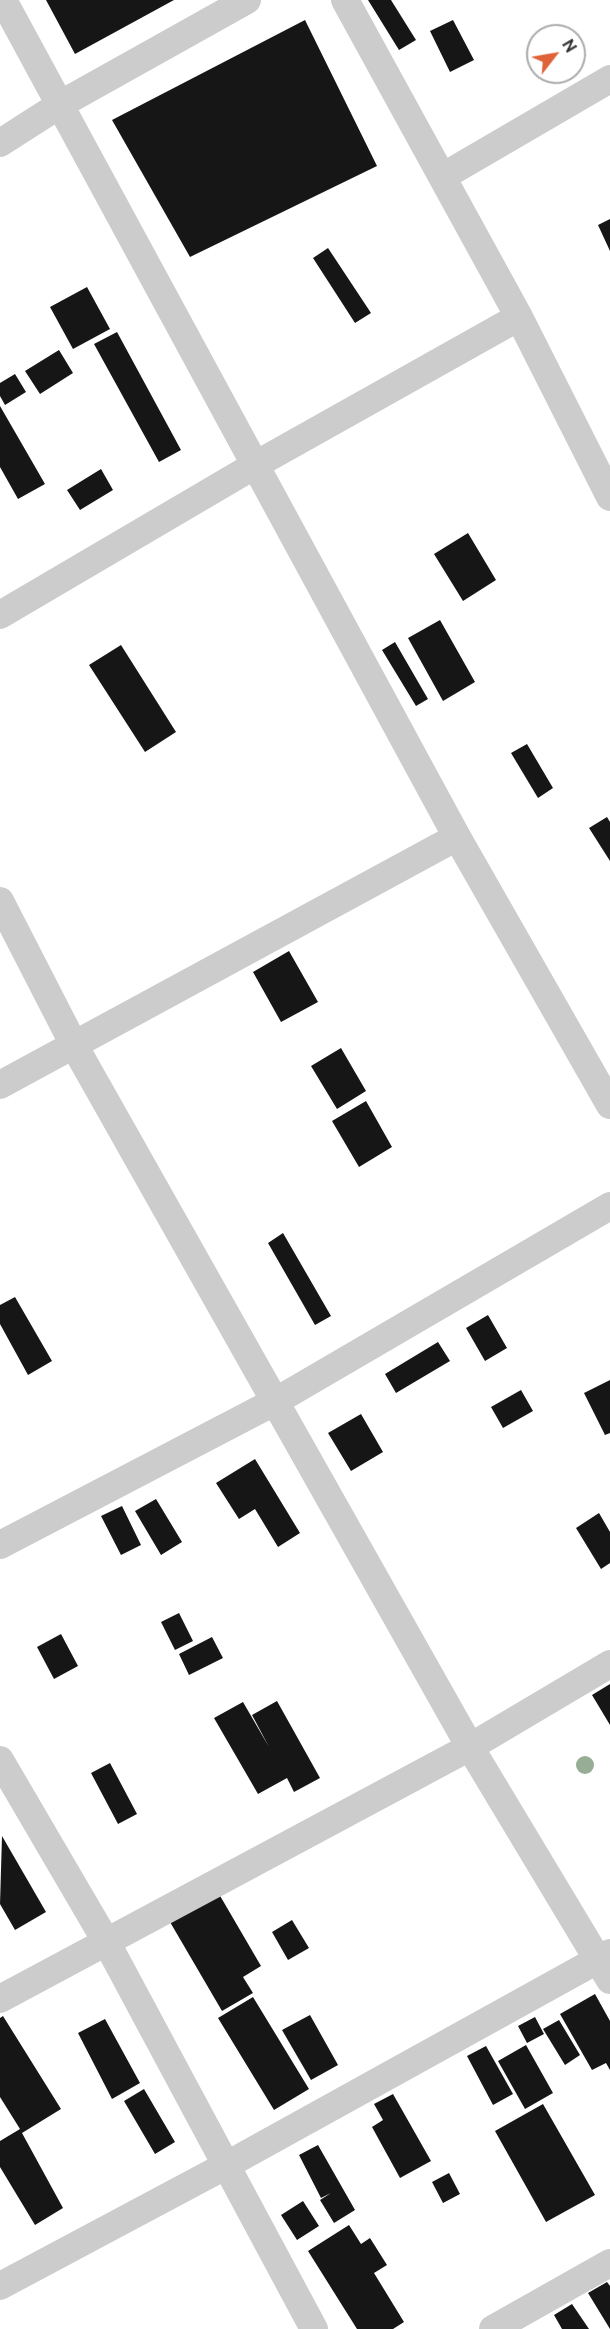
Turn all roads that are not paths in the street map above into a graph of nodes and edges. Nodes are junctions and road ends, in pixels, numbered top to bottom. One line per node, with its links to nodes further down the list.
1 (3, 0): 5 (street)
2 (247, 0): 5 (street)
3 (345, 0): 7 (street)
4 (610, 79): 7 (street)
5 (61, 104): 6 (street); 9 (street)
6 (0, 143)
7 (442, 177): 8 (street)
8 (519, 317): 9 (street); 10 (street)
9 (256, 464): 11 (street); 12 (street)
10 (610, 497)
11 (0, 615)
12 (457, 837): 14 (street); 16 (street)
13 (0, 901): 14 (street)
14 (75, 1047): 15 (street); 18 (street)
15 (0, 1085)
16 (610, 1105)
17 (610, 1206): 18 (street)
18 (276, 1401): 19 (street); 21 (street)
19 (0, 1545)
20 (610, 1664): 21 (street)
21 (470, 1747): 23 (street); 24 (street)
22 (0, 1760): 23 (street)
23 (107, 1943): 25 (street); 26 (street)
24 (606, 1964): 26 (street)
25 (0, 2000)
26 (225, 2166): 28 (street); 29 (street)
27 (610, 2263): 30 (street)
28 (0, 2286)
29 (314, 2329)
30 (492, 2329)

